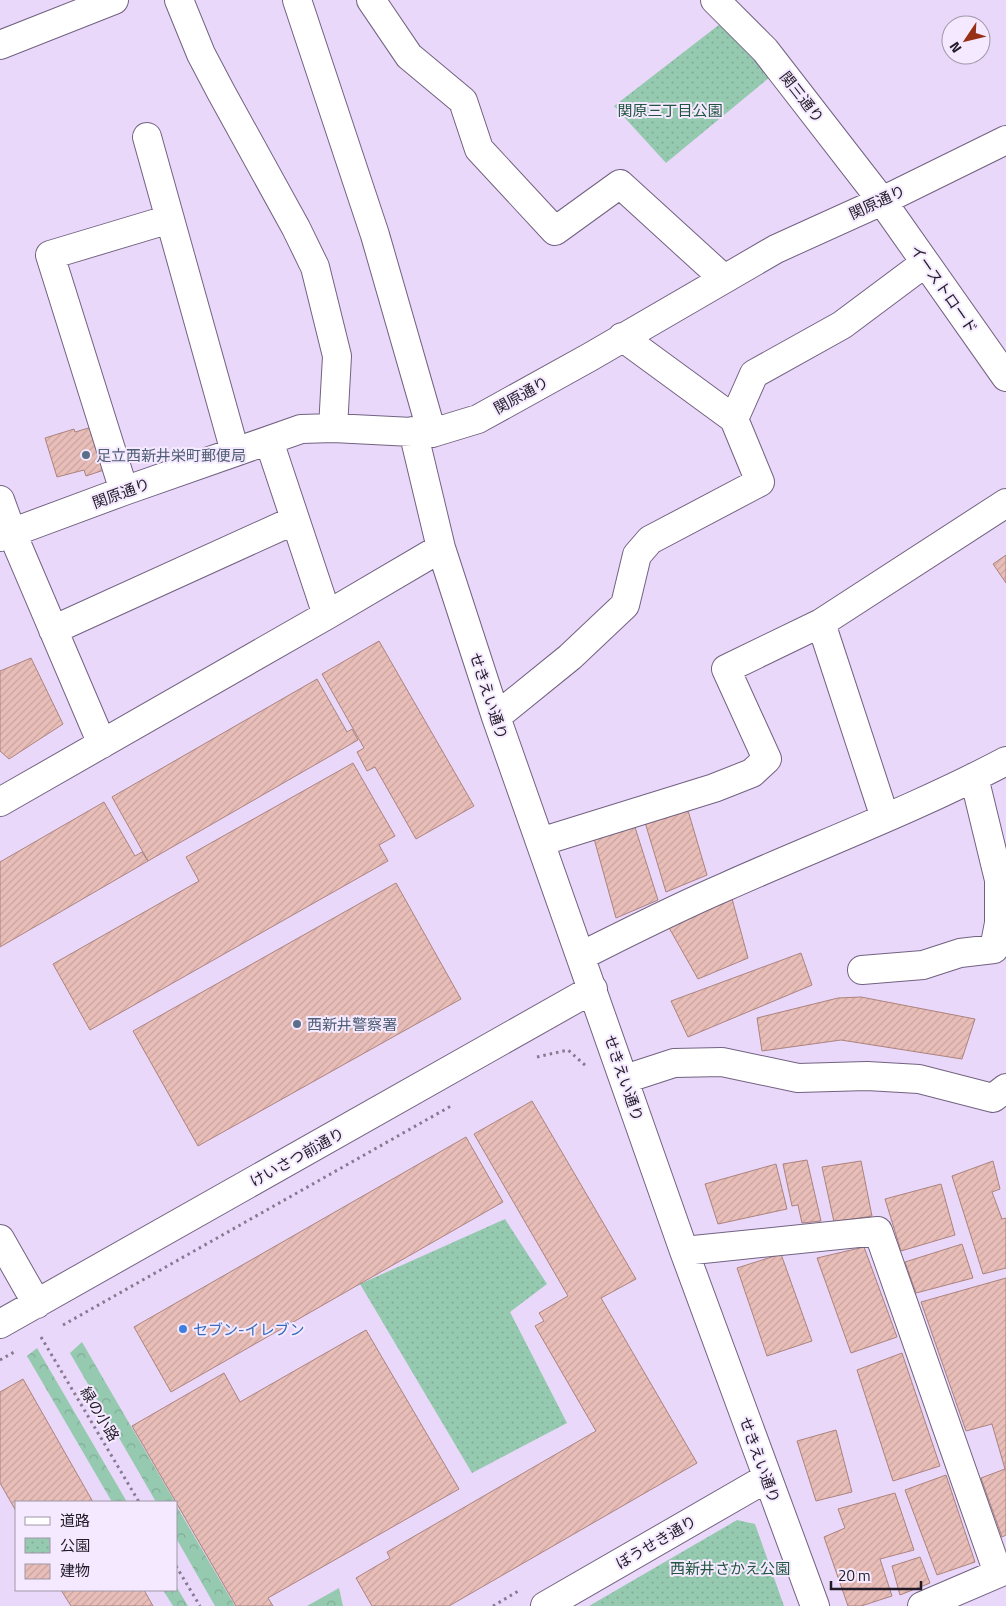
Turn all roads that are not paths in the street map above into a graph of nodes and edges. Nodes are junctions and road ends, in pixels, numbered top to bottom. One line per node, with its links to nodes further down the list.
1 (114, 0): 6 (street)
2 (179, 0): 16 (street)
3 (297, 0): 17 (street, せきえい通り)
4 (371, 0): 12 (street)
5 (715, 0): 9 (street, 関三通り)
6 (0, 44)
7 (147, 137): 10 (street)
8 (1005, 144): 9 (street, 関原通り)
9 (882, 201): 11 (street, イーストロード); 12 (street, 関原通り)
10 (170, 218): 19 (street); 20 (street)
11 (925, 263): 14 (street, イーストロード); 15 (street)
12 (723, 278): 13 (street, 関原通り)
13 (622, 337): 15 (street); 17 (street, 関原通り)
14 (1006, 378)
15 (734, 420): 29 (street)
16 (333, 428): 17 (street, 関原通り); 18 (street, 関原通り)
17 (422, 432): 25 (street, せきえい通り)
18 (269, 441): 19 (street, 関原通り); 23 (street)
19 (234, 452): 20 (street, 関原通り)
20 (124, 491): 24 (street, 関原通り)
21 (0, 500): 24 (street)
22 (1006, 503): 27 (street)
23 (296, 520): 26 (street); 28 (street)
24 (6, 535): 28 (street)
25 (441, 548): 26 (street); 29 (street, せきえい通り)
26 (327, 616): 30 (street)
27 (821, 623): 34 (street); 35 (street)
28 (53, 630): 30 (street)
29 (496, 717): 35 (street, せきえい通り)
30 (102, 744): 33 (street)
31 (1006, 761): 32 (street)
32 (974, 777): 34 (street); 37 (street)
33 (0, 802)
34 (885, 818): 36 (street)
35 (540, 842): 36 (street, せきえい通り)
36 (581, 956): 38 (street, せきえい通り)
37 (862, 970)
38 (593, 989): 39 (street, せきえい通り); 43 (street, けいさつ前通り)
39 (624, 1079): 40 (street); 42 (street, せきえい通り)
40 (1006, 1088)
41 (0, 1239): 43 (street)
42 (684, 1251): 45 (street, せきえい通り); 46 (street)
43 (36, 1304): 44 (street, けいさつ前通り)
44 (0, 1324)
45 (767, 1478): 47 (street, ぼうせき通り); 48 (street, せきえい通り)
46 (1002, 1572): 49 (street)
47 (545, 1606)
48 (815, 1606)
49 (922, 1606)

